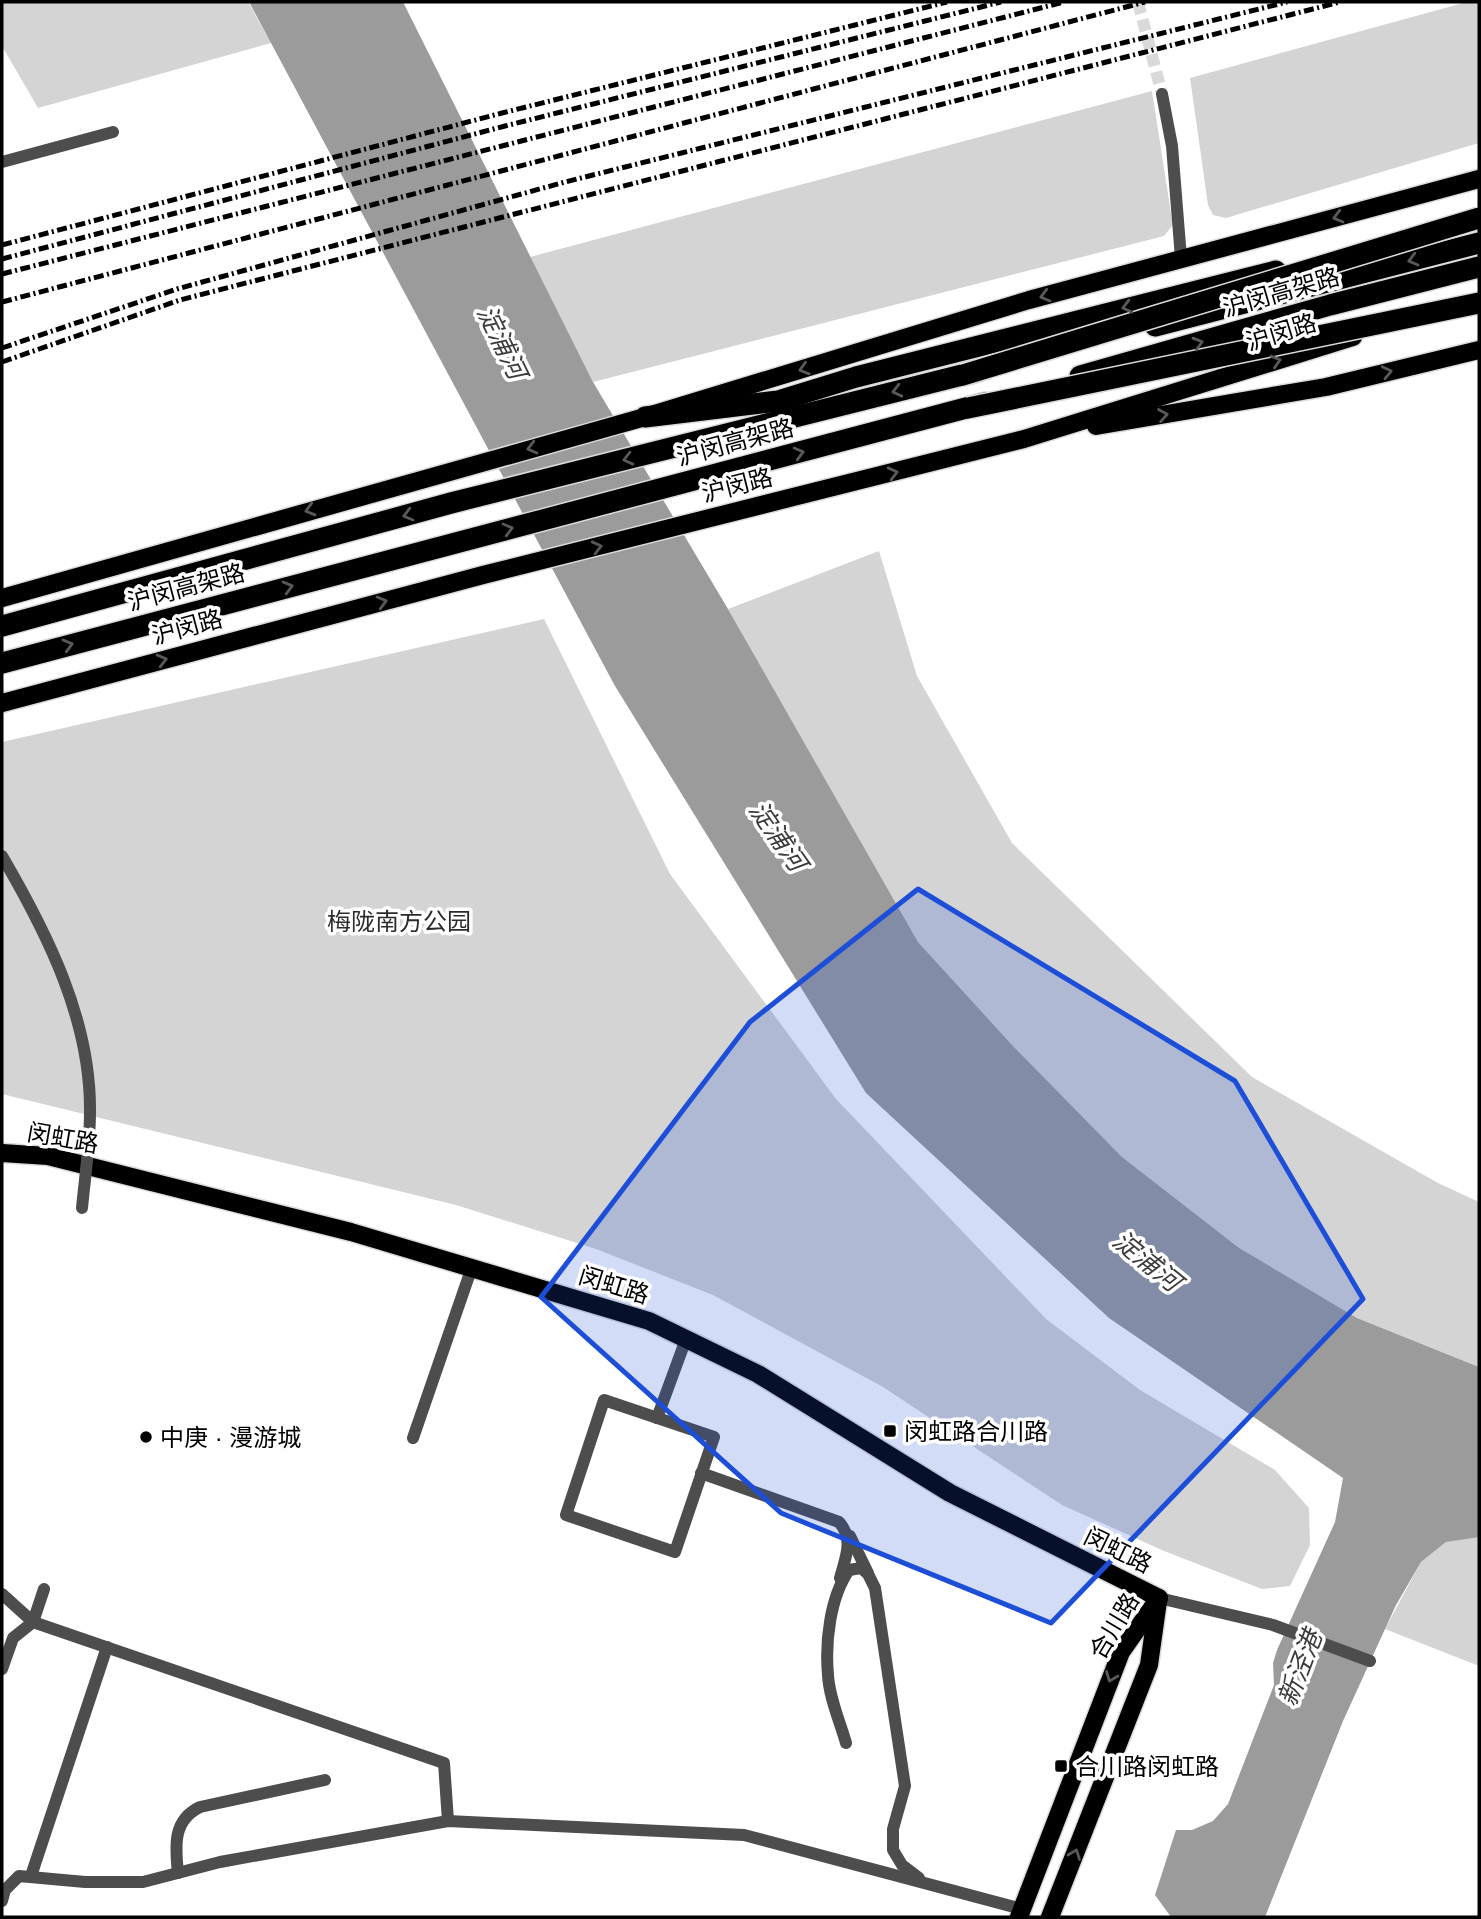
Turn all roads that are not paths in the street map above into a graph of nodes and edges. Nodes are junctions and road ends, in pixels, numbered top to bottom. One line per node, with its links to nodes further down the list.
1 (1162, 94): 7 (street)
2 (113, 132): 3 (street)
3 (2, 162)
4 (1478, 185): 7 (main road, one-way to 7)
5 (1479, 221): 11 (highway, bridge); 13 (highway, one-way to 13)
6 (1479, 243): 11 (highway, 沪闵高架路, one-way to 11, bridge)
7 (1181, 258): 13 (main road, one-way to 13)
8 (1479, 267): 12 (highway, 沪闵高架路, one-way to 8, bridge)
9 (1479, 300): 12 (highway, bridge); 14 (main road, 沪闵路, one-way to 9)
10 (1479, 350): 14 (main road, one-way to 10)
11 (963, 375): 16 (highway, 沪闵高架路, one-way to 16)
12 (968, 408): 17 (highway, 沪闵高架路, one-way to 12)
13 (645, 417): 15 (main road, one-way to 15)
14 (1024, 439): 18 (main road, 沪闵路, one-way to 14)
15 (2, 598)
16 (2, 626)
17 (2, 663)
18 (2, 703)
19 (2, 856): 21 (street, bridge)
20 (2, 1153): 22 (main road, 闵虹路)
21 (82, 1208)
22 (472, 1267): 23 (main road, 闵虹路); 25 (street)
23 (686, 1339): 24 (street); 32 (main road, 闵虹路)
24 (657, 1418): 26 (street); 26 (street)
25 (413, 1438)
26 (701, 1473): 27 (street)
27 (848, 1532): 28 (street); 29 (street)
28 (871, 1579): 29 (street); 45 (street)
29 (838, 1585): 38 (street)
30 (44, 1589): 33 (street)
31 (2, 1594): 33 (street)
32 (1159, 1598): 36 (street); 47 (main road, 合川路, one-way to 47); 48 (main road, 合川路, one-way to 32)
33 (33, 1622): 34 (street); 35 (street)
34 (7, 1636): 37 (street)
35 (107, 1647): 40 (street); 43 (street)
36 (1370, 1661)
37 (2, 1669)
38 (846, 1743)
39 (325, 1780): 42 (street)
40 (448, 1821): 42 (street); 45 (street)
41 (2, 1873): 44 (street)
42 (178, 1873): 43 (street)
43 (31, 1876): 44 (street)
44 (13, 1882): 46 (street)
45 (928, 1884): 47 (street)
46 (2, 1901)
47 (1020, 1913)
48 (1050, 1917)

